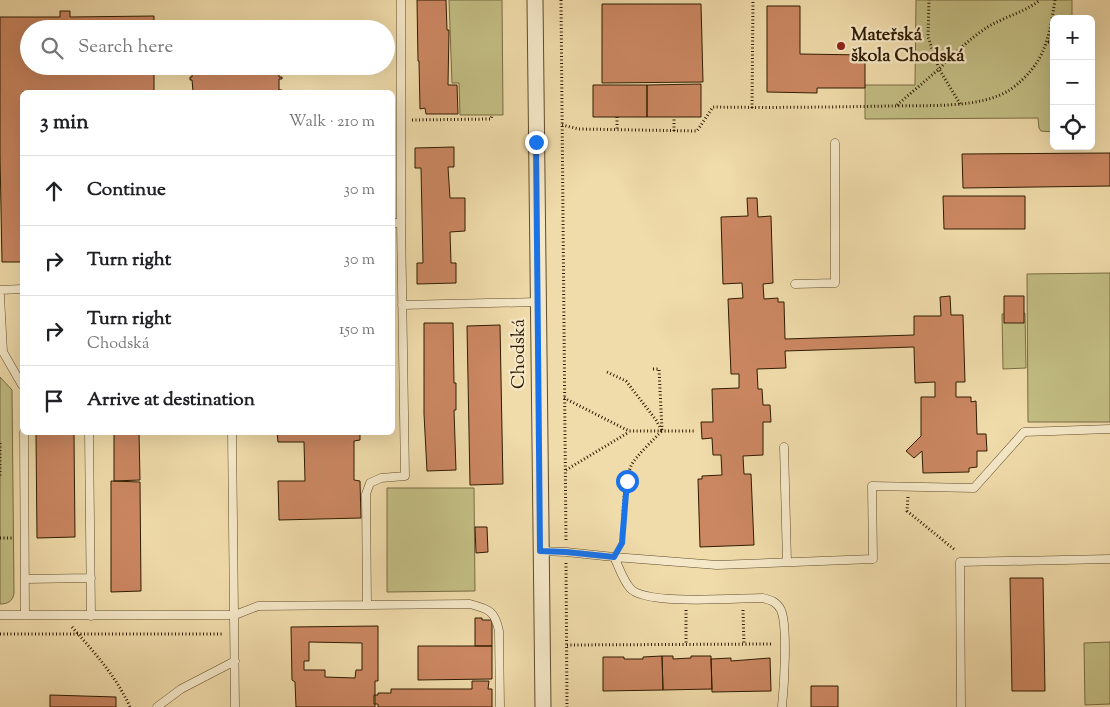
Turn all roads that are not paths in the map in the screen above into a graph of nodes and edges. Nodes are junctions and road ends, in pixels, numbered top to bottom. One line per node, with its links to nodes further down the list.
1 (401, 0): 5 (lane)
2 (535, 0): 10 (street, Chodská)
3 (835, 143): 6 (lane)
4 (395, 223): 5 (lane)
5 (402, 223): 11 (lane)
6 (795, 284)
7 (20, 289): 8 (lane)
8 (0, 290)
9 (0, 296): 12 (lane)
10 (538, 302): 11 (lane); 18 (street, Chodská)
11 (402, 305): 24 (lane)
12 (20, 382)
13 (1110, 429): 21 (lane)
14 (24, 435): 22 (lane)
15 (89, 435): 23 (lane)
16 (232, 435): 27 (lane)
17 (784, 447): 21 (lane)
18 (540, 551): 19 (lane); 33 (street, Chodská)
19 (614, 557): 21 (lane); 34 (lane)
20 (1110, 559): 35 (lane)
21 (787, 562)
22 (25, 578): 23 (lane); 25 (lane)
23 (90, 578): 28 (lane)
24 (367, 604): 27 (lane); 32 (lane)
25 (25, 614): 26 (lane); 28 (lane)
26 (0, 615)
27 (235, 615): 28 (lane); 29 (lane)
28 (91, 616)
29 (235, 661): 30 (lane); 31 (lane)
30 (157, 707)
31 (236, 707)
32 (500, 707)
33 (543, 707)
34 (782, 707)
35 (961, 707)

